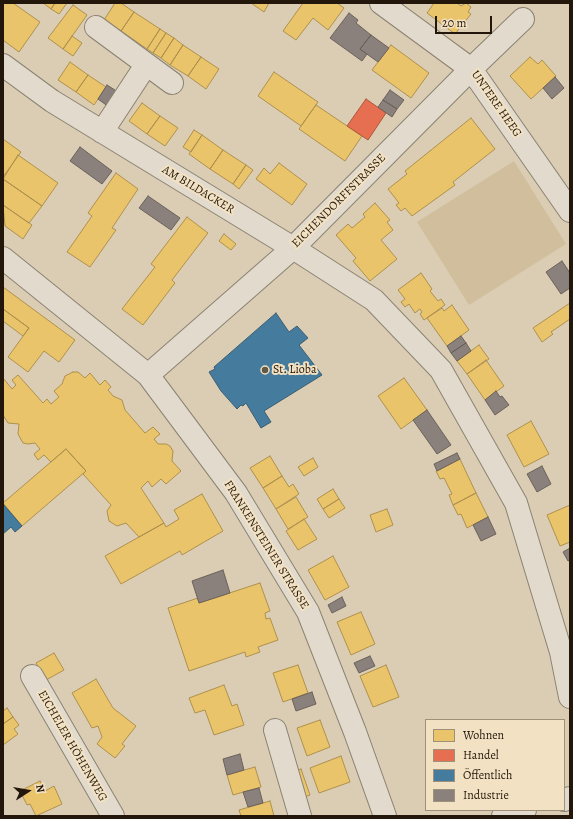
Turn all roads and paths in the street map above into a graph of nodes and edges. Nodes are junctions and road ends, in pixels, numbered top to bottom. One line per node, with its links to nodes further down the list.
1 (381, 3): 6 (street, UNTERE HEEG)
2 (523, 19): 6 (street, EICHENDORFFSTRASSE)
3 (96, 27): 5 (street)
4 (3, 65): 8 (street, AM BILDACKER)
5 (146, 65): 7 (street); 8 (street)
6 (472, 68): 9 (street, UNTERE HEEG); 10 (street, EICHENDORFFSTRASSE)
7 (172, 83)
8 (102, 132): 10 (street, AM BILDACKER)
9 (570, 211)
10 (293, 248): 12 (street, EICHENDORFFSTRASSE); 14 (street, AM BILDACKER)
11 (3, 258): 12 (street, FRANKENSTEINER STRASSE)
12 (148, 375): 19 (street, FRANKENSTEINER STRASSE)
13 (32, 676): 17 (street, EICHELER HÖHENWEG)
14 (570, 697)
15 (275, 730): 18 (street)
16 (521, 811): 20 (street)
17 (113, 816)
18 (300, 816)
19 (385, 816)
20 (503, 816)

